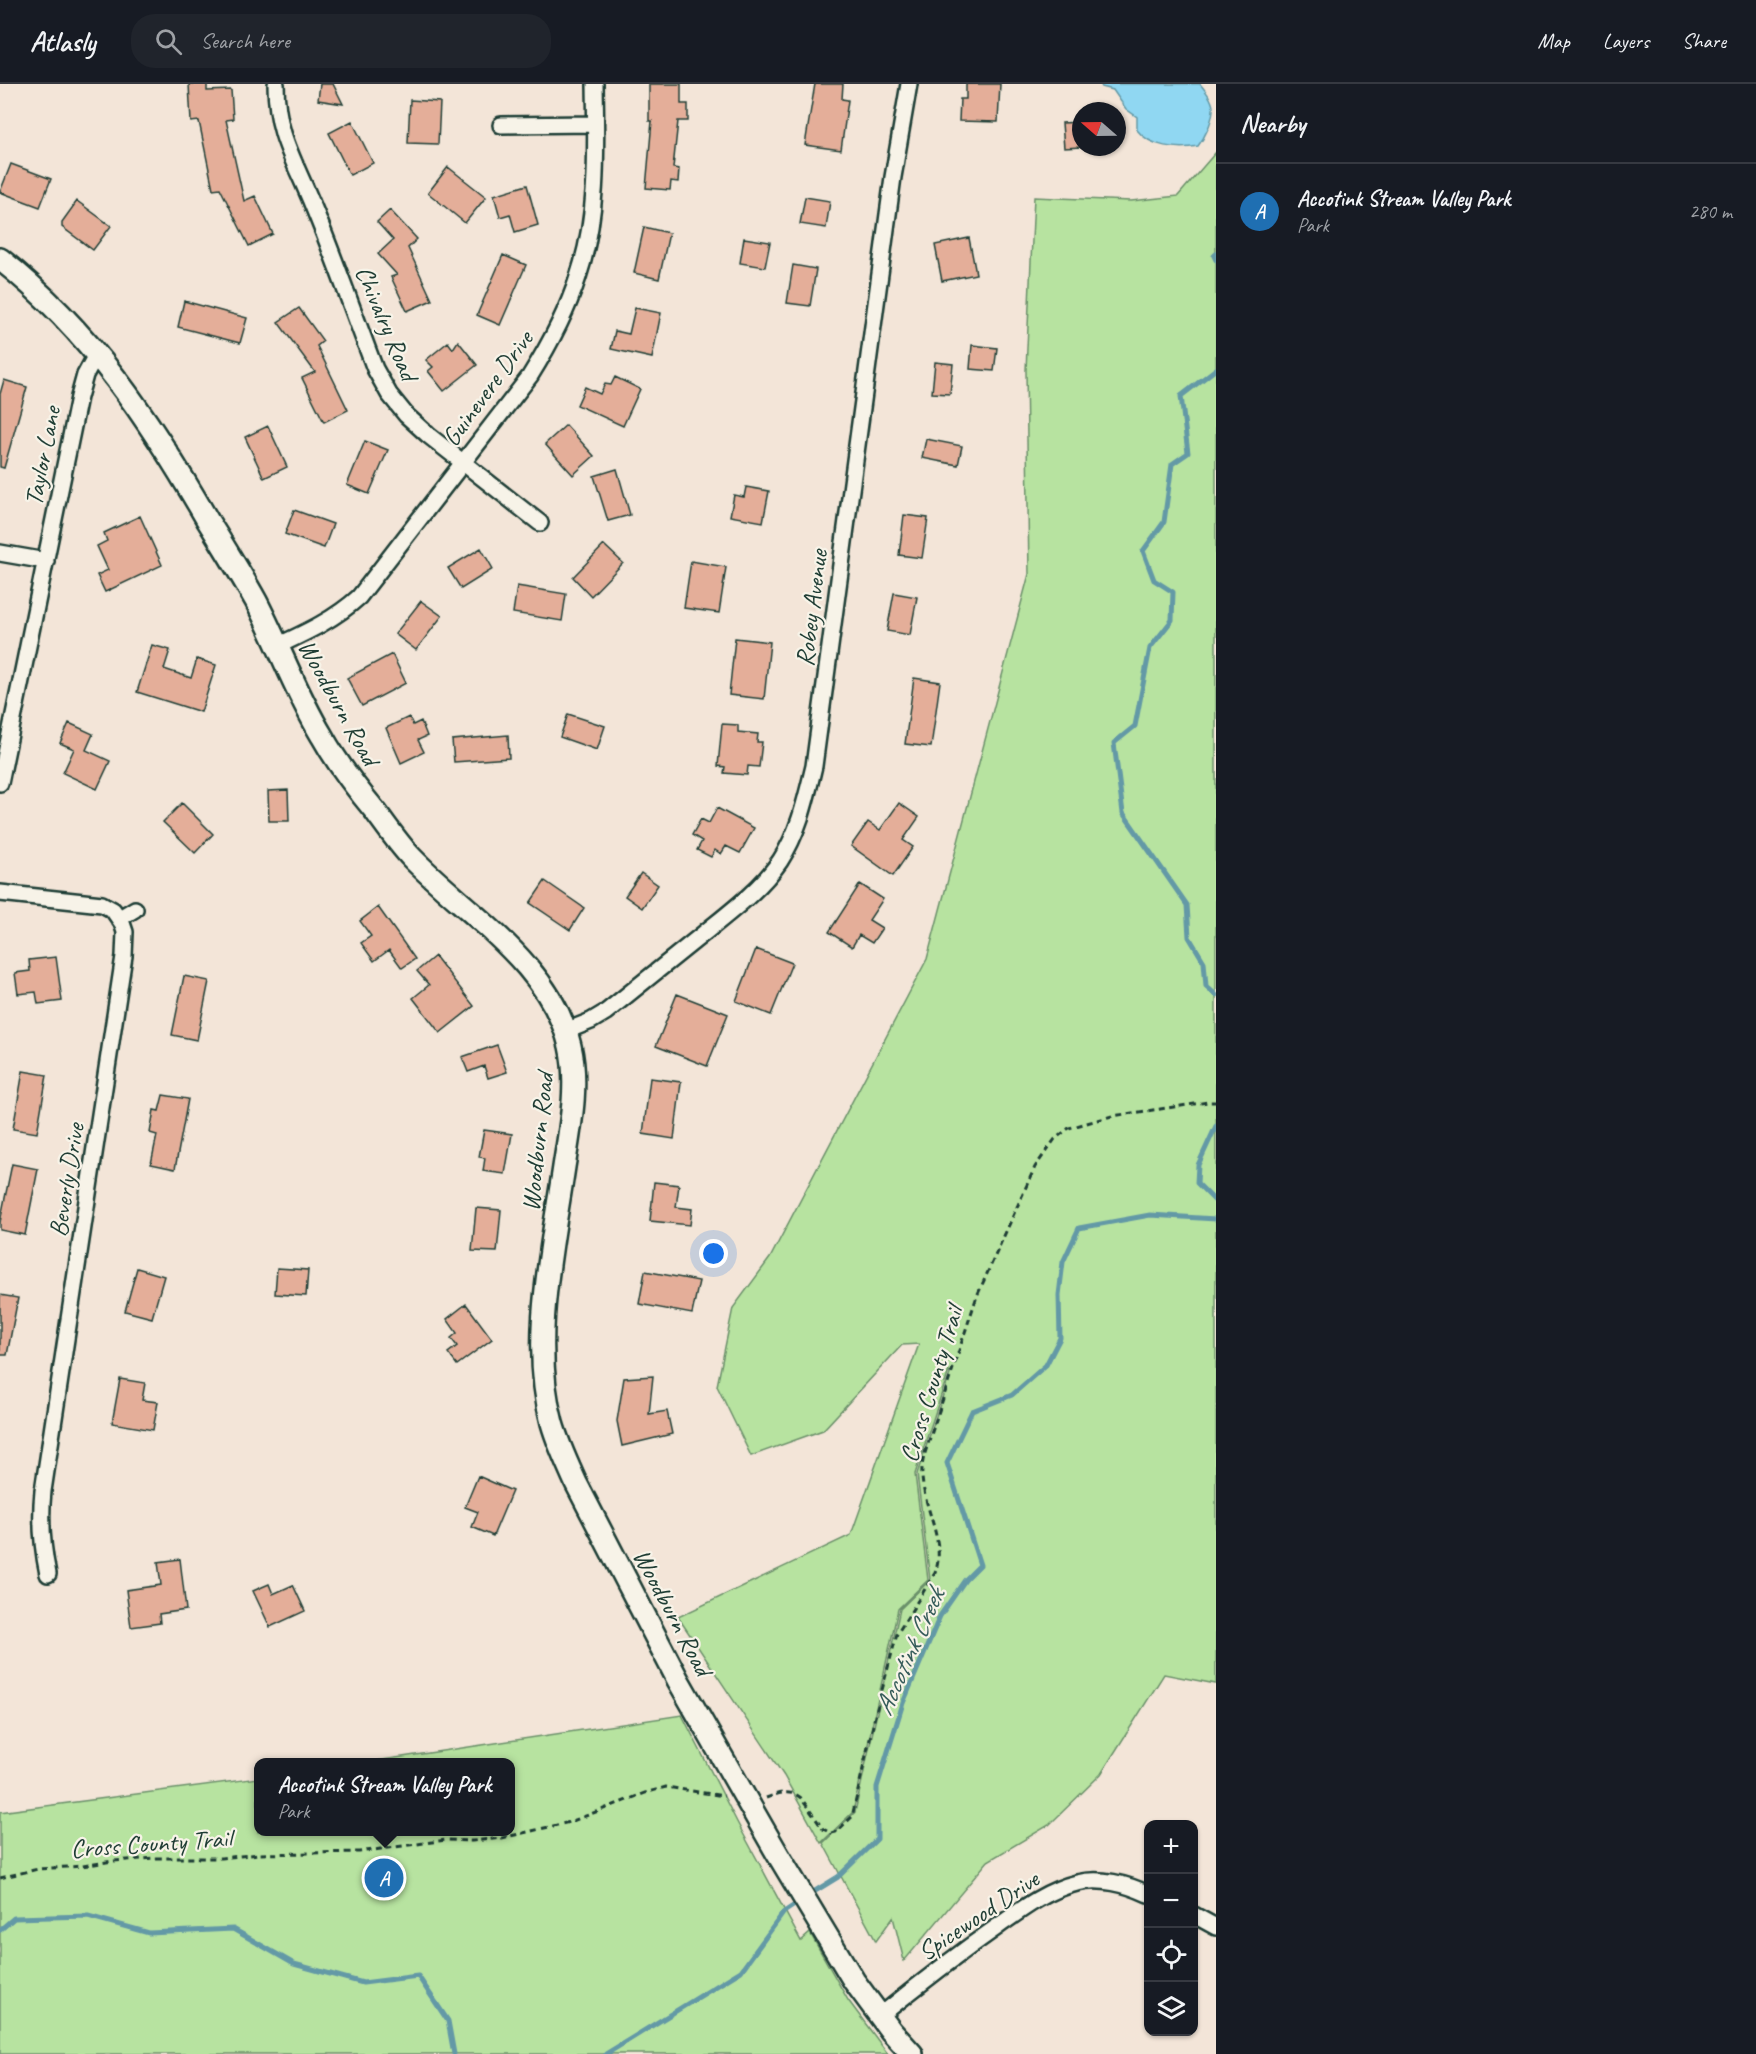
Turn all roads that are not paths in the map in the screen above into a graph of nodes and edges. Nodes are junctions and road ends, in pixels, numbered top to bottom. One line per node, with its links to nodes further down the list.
1 (276, 84): 8 (street, Chivalry Road)
2 (595, 84): 4 (street, Guinevere Drive)
3 (909, 84): 17 (street, Robey Avenue)
4 (596, 124): 5 (street); 8 (street, Guinevere Drive)
5 (501, 125)
6 (0, 259): 7 (street, Woodburn Road)
7 (97, 353): 11 (street, Taylor Lane); 12 (street, Woodburn Road)
8 (463, 463): 9 (street, Chivalry Road); 12 (street, Guinevere Drive)
9 (540, 523)
10 (0, 553): 11 (street)
11 (46, 561): 13 (street, Taylor Lane)
12 (277, 646): 17 (street, Woodburn Road)
13 (0, 783)
14 (0, 893): 16 (street)
15 (135, 909): 16 (street)
16 (120, 918): 18 (street, Beverly Drive)
17 (566, 1031): 22 (street, Woodburn Road)
18 (48, 1574)
19 (1144, 1892): 22 (street, Spicewood Drive)
20 (1198, 1918): 21 (street)
21 (1216, 1927)
22 (880, 2016): 23 (street, Woodburn Road)
23 (912, 2054)

